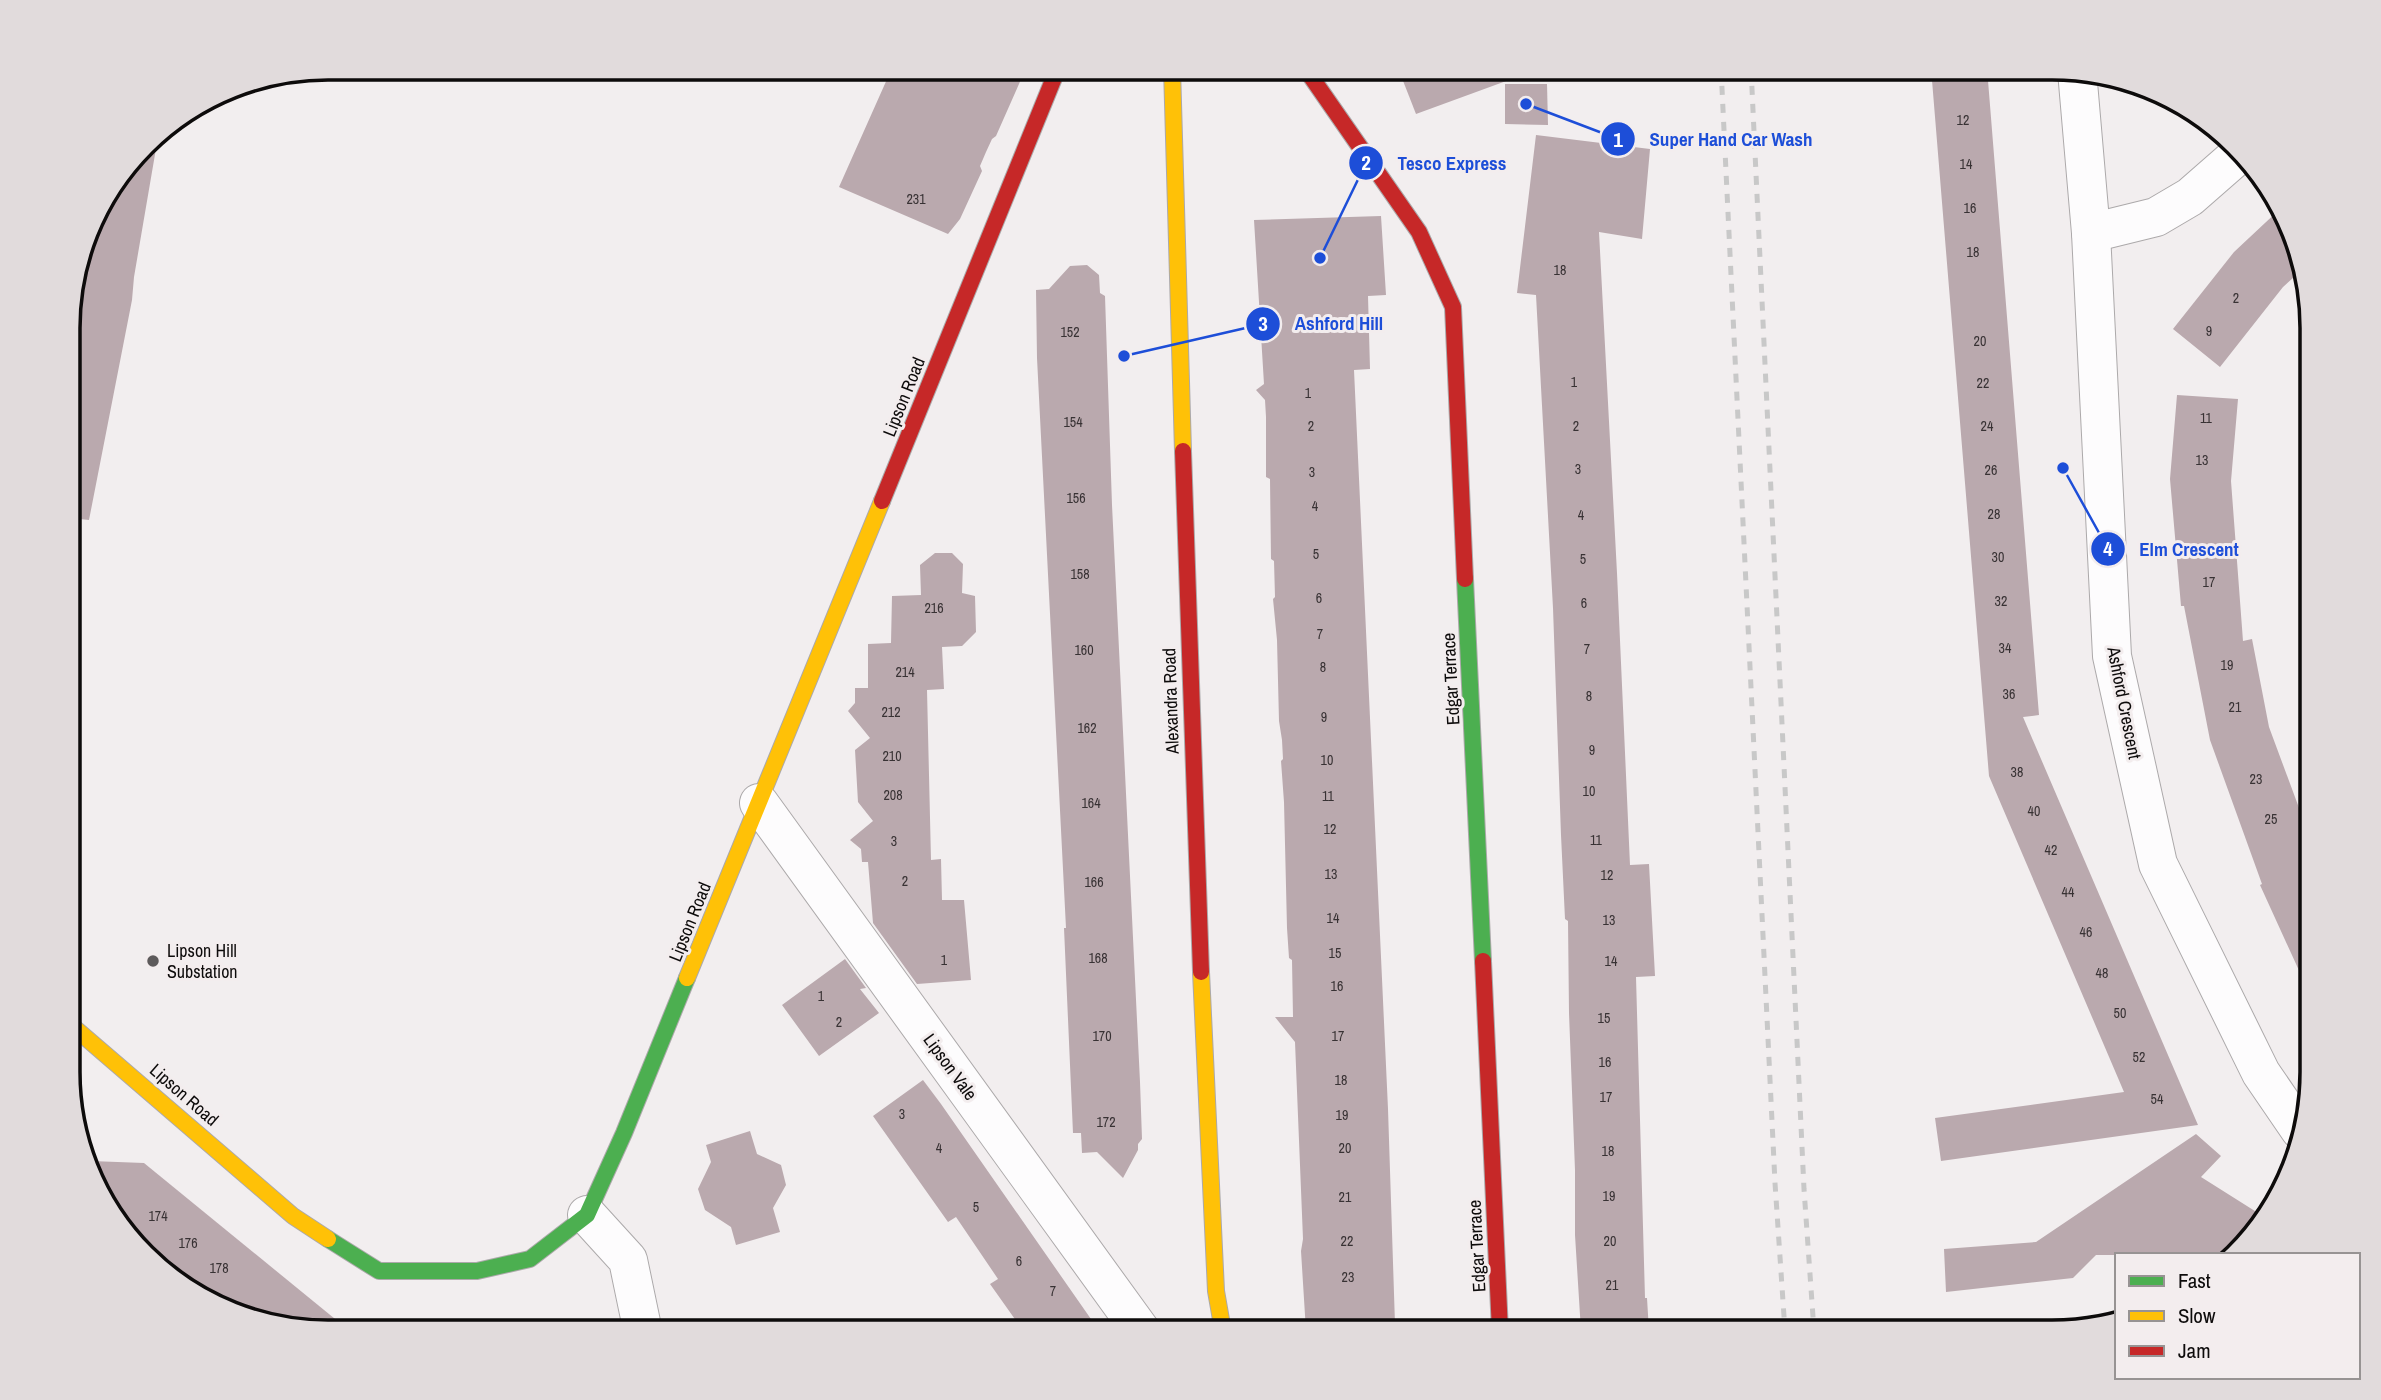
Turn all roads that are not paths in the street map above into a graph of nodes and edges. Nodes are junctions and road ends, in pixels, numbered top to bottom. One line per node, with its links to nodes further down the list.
1 (1053, 80): 7 (street, Lipson Road)
2 (1172, 80): 13 (street, Alexandra Road)
3 (1312, 80): 14 (street, Edgar Terrace)
4 (2078, 82): 6 (street, Ashford Crescent)
5 (2233, 159): 6 (street)
6 (2091, 233): 9 (street, Ashford Crescent)
7 (759, 803): 10 (street, Lipson Road); 12 (street, Lipson Vale)
8 (80, 1033): 10 (street, Lipson Road)
9 (2295, 1123)
10 (587, 1215): 11 (street)
11 (640, 1320)
12 (1132, 1320)
13 (1221, 1320)
14 (1499, 1320)

